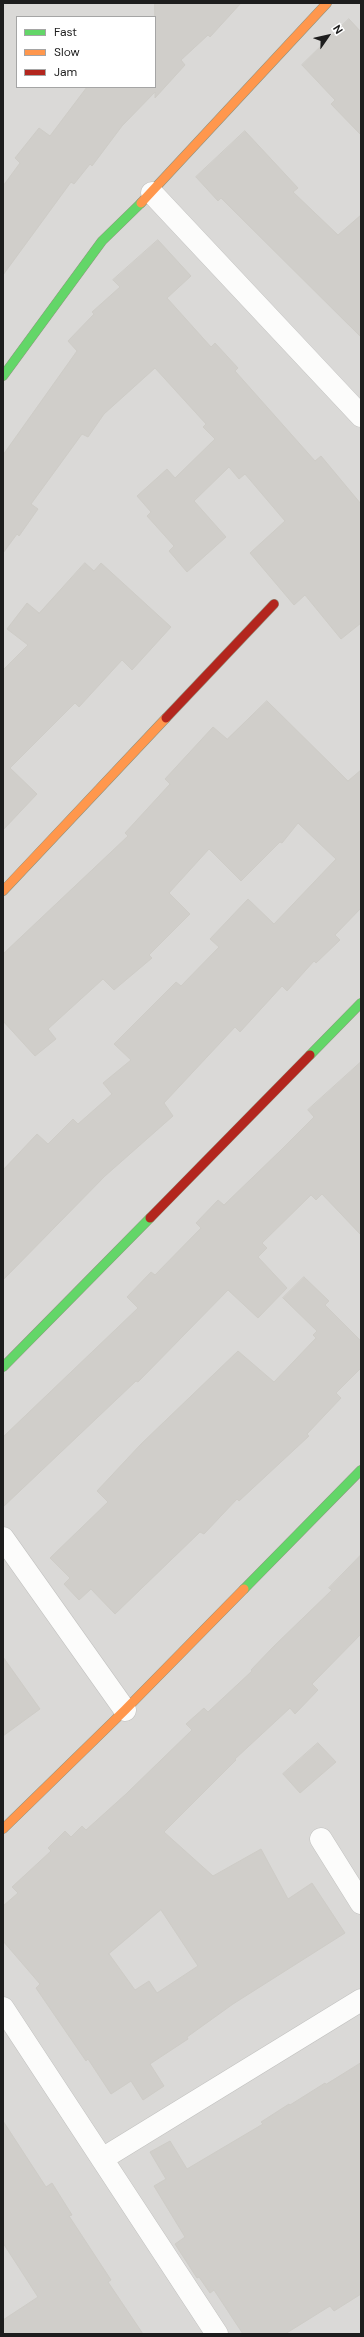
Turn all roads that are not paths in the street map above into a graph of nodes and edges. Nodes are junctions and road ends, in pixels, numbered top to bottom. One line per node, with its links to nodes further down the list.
1 (327, 3): 2 (street)
2 (152, 193): 3 (street); 4 (street)
3 (3, 376)
4 (361, 416)
5 (274, 604): 6 (street)
6 (3, 891)
7 (361, 1003): 8 (street)
8 (3, 1367)
9 (361, 1470): 11 (street)
10 (3, 1538): 11 (street)
11 (126, 1710): 12 (street)
12 (3, 1829)
13 (321, 1839): 14 (street)
14 (361, 1903)
15 (361, 2000): 17 (street)
16 (3, 2008): 17 (street)
17 (102, 2159): 18 (street)
18 (217, 2334)

